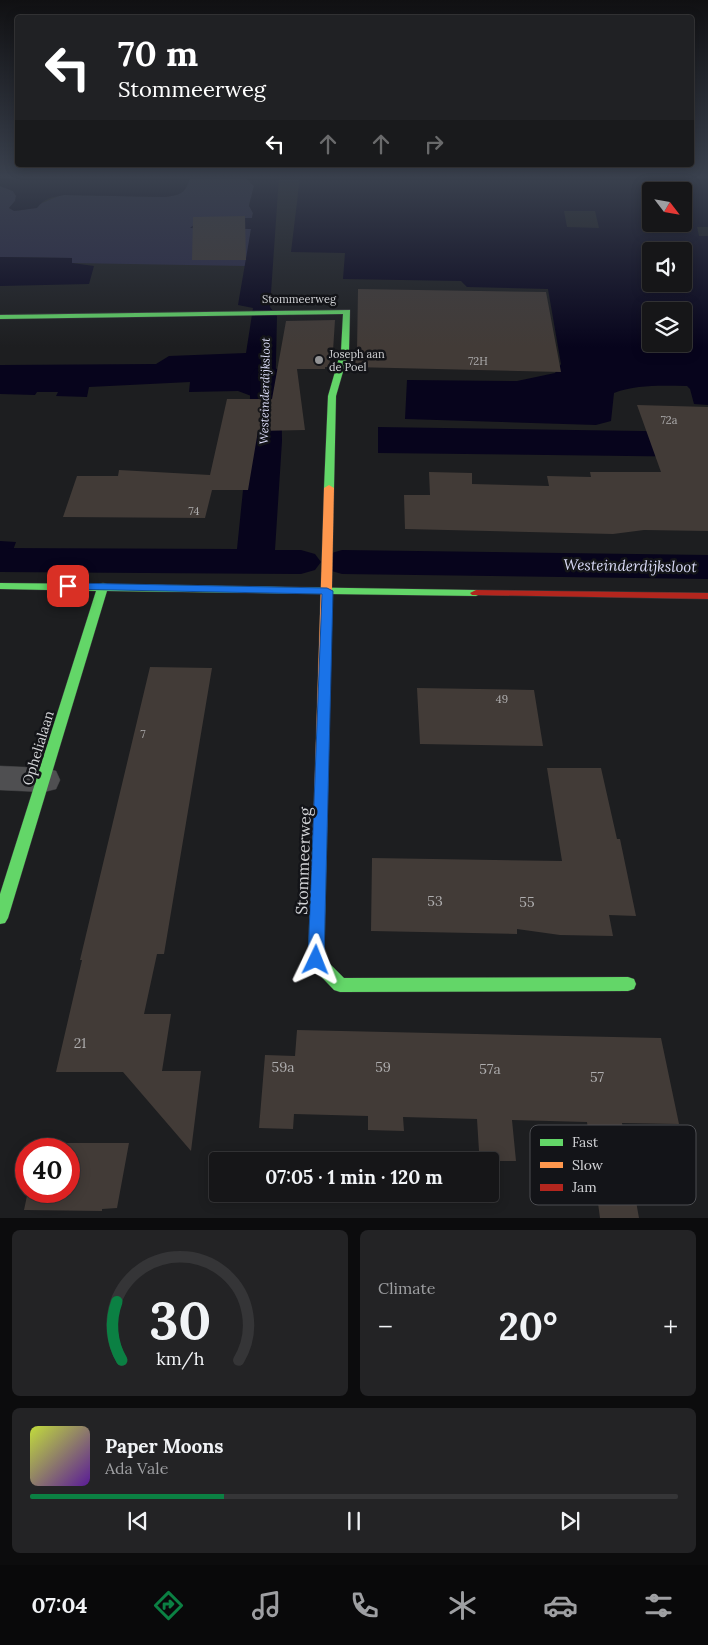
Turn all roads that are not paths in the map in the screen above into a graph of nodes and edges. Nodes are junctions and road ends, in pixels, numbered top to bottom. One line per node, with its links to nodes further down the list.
1 (0, 317): 4 (street, Stommeerweg)
2 (0, 586): 3 (street)
3 (103, 586): 4 (street); 7 (street, Ophelialaan)
4 (327, 591): 5 (street); 9 (street, Stommeerweg)
5 (708, 596)
6 (0, 778): 7 (street)
7 (44, 780): 8 (street, Ophelialaan)
8 (0, 918)
9 (628, 984)

